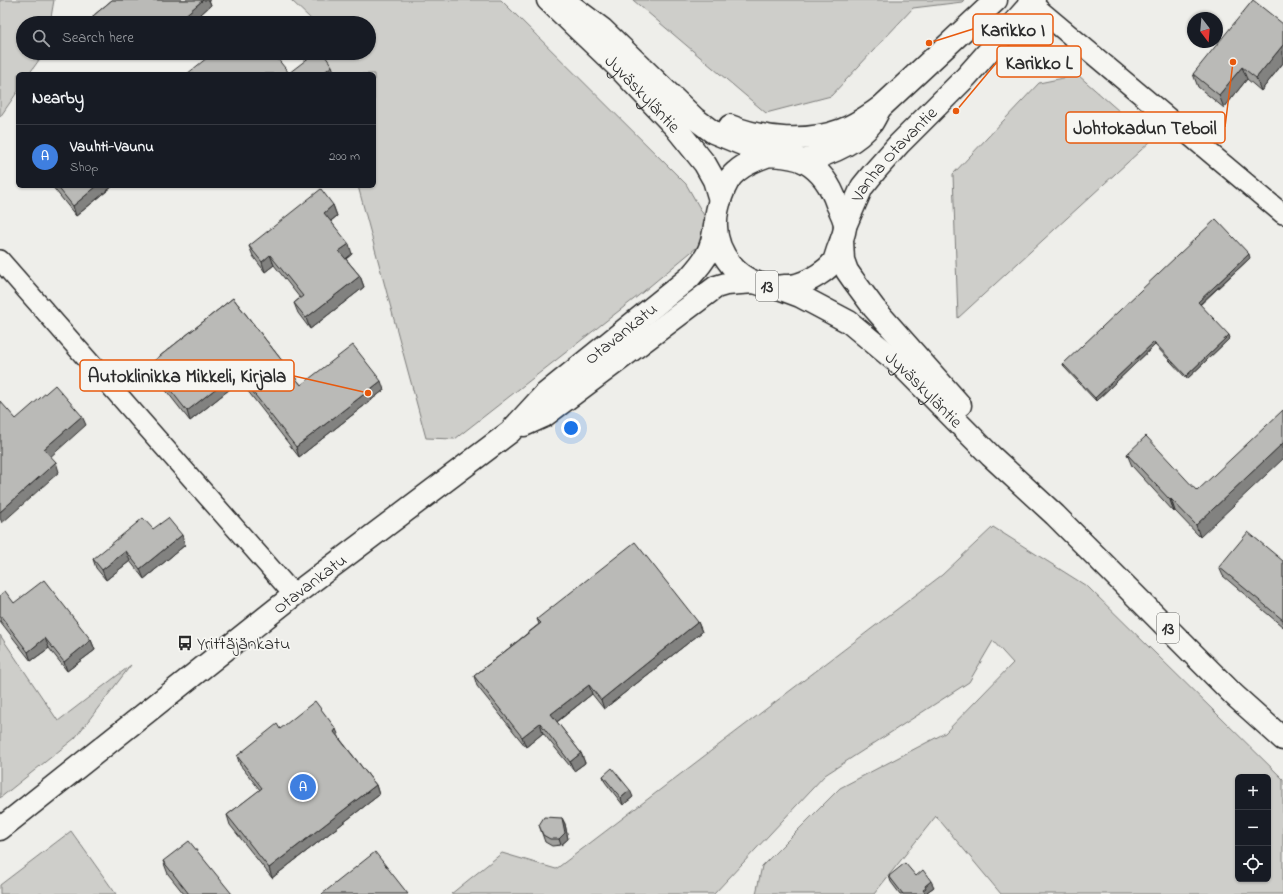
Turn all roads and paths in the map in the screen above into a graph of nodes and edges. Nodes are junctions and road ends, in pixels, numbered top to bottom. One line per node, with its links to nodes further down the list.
1 (548, 0): 9 (main road, Jyväskyläntie / 13)
2 (562, 0): 5 (main road, Jyväskyläntie / 13)
3 (996, 0): 6 (main road)
4 (1031, 1): 10 (street); 12 (main road, Vanha Otavantie)
5 (677, 100): 6 (main road); 7 (main road, Jyväskyläntie / 13)
6 (880, 108): 8 (main road)
7 (769, 155): 8 (main road, 13); 9 (main road, 13)
8 (803, 161): 12 (main road, 13)
9 (720, 200): 11 (main road, 13)
10 (1283, 214)
11 (715, 225): 14 (main road, 13); 16 (main road, Otavankatu)
12 (844, 233): 15 (main road, 13); 17 (main road, Jyväskyläntie / 13)
13 (0, 260): 18 (street)
14 (755, 282): 15 (main road, 13); 16 (main road, Otavankatu)
15 (776, 288): 17 (main road, Jyväskyläntie / 13)
16 (510, 432): 18 (main road, Otavankatu)
17 (1055, 515): 19 (main road, Jyväskyläntie / 13)
18 (294, 595): 20 (main road, Otavankatu)
19 (1283, 739)
20 (0, 829)

